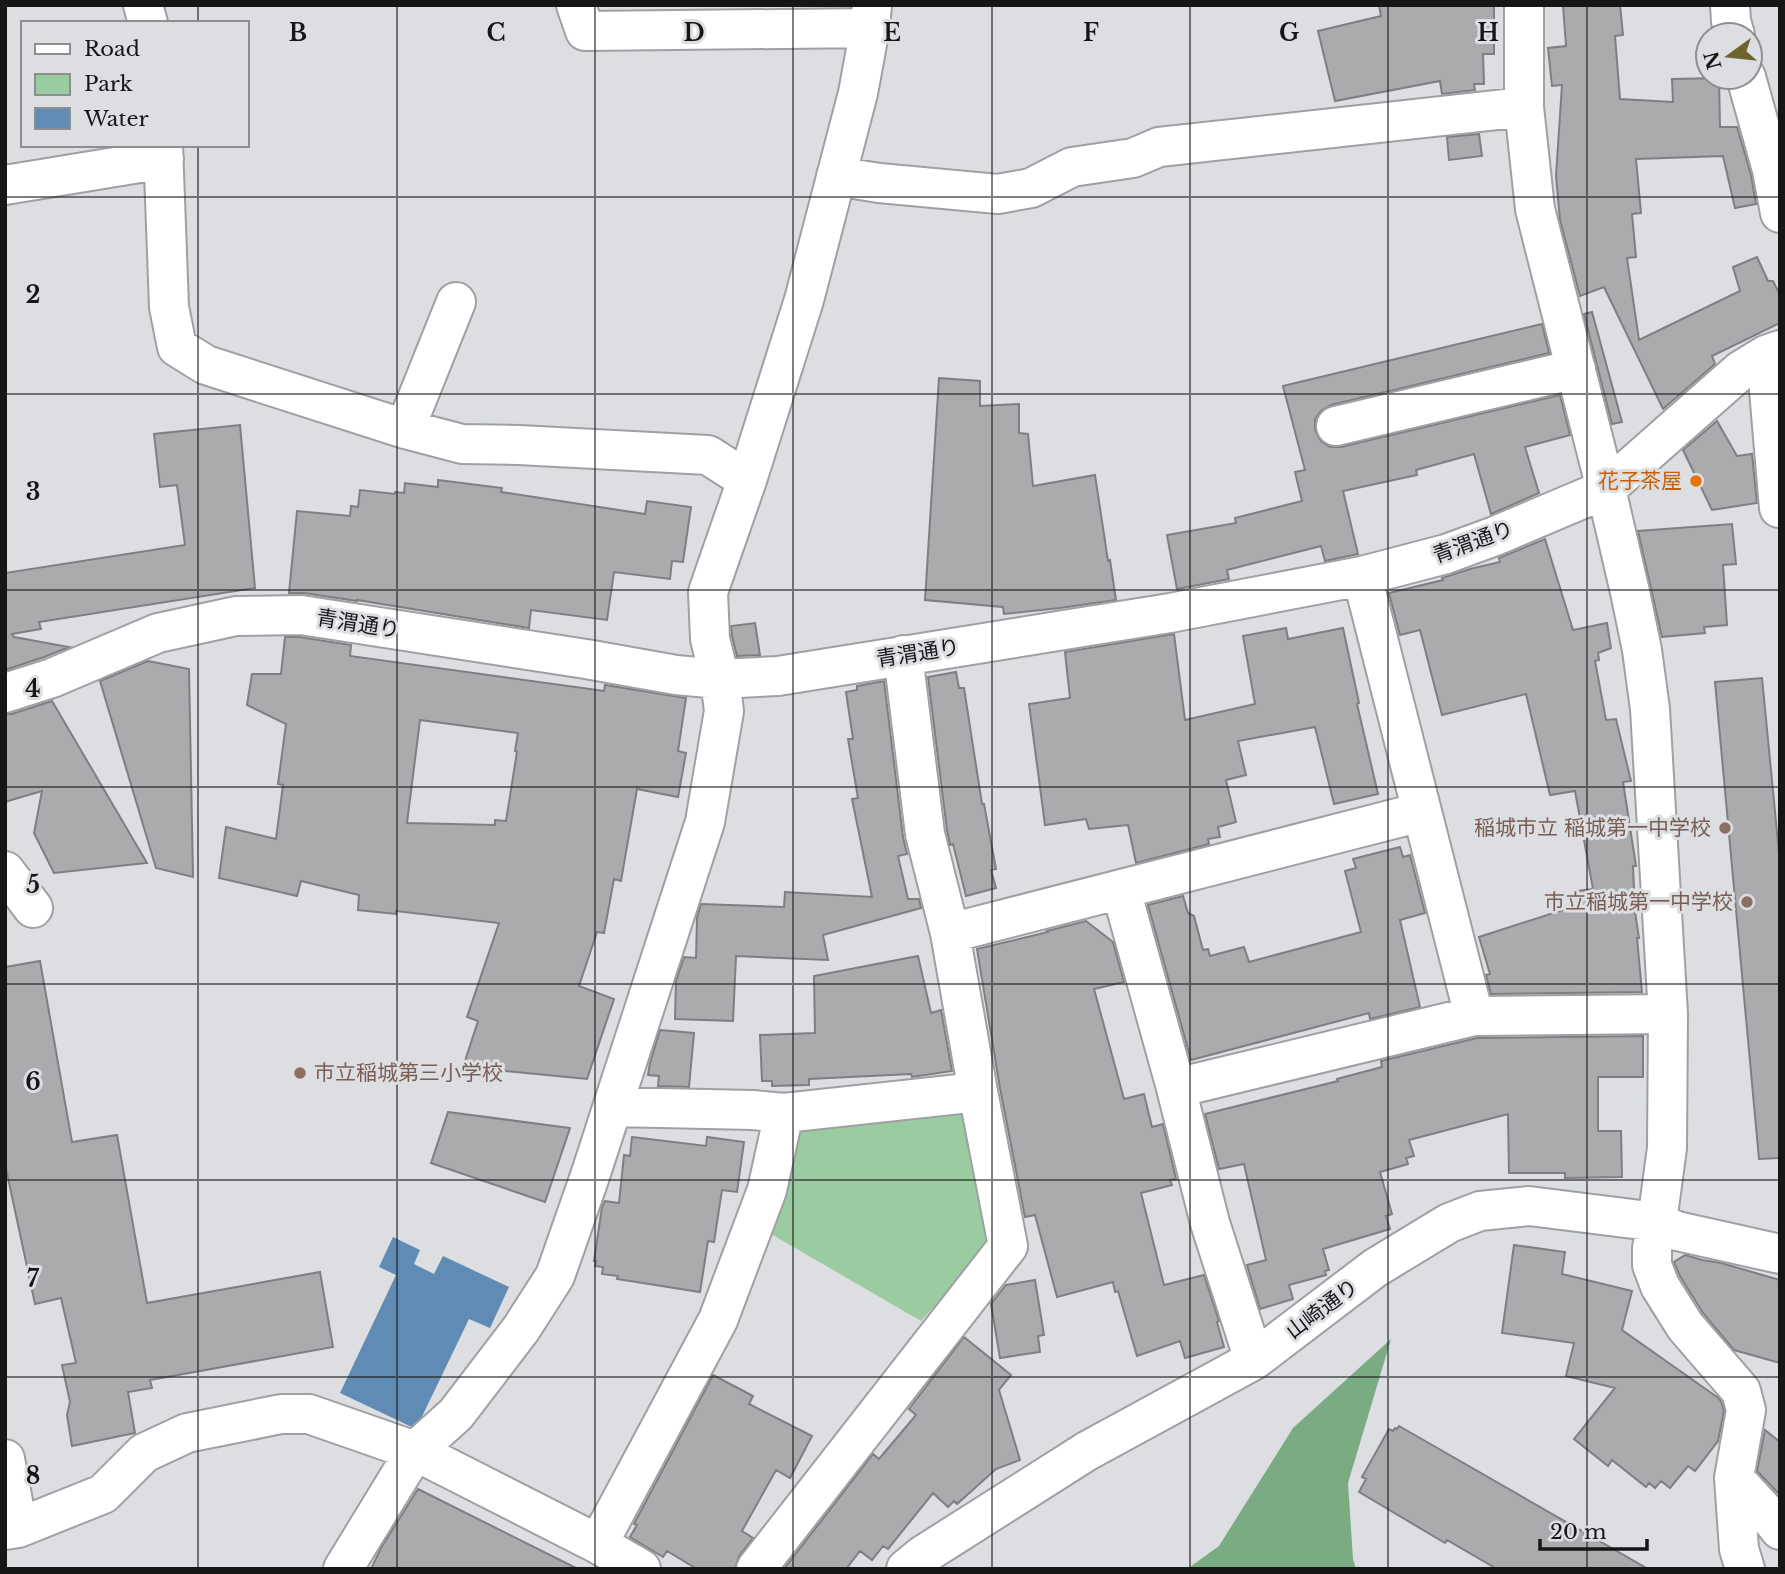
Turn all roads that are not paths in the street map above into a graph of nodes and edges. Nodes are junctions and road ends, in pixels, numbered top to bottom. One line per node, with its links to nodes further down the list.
1 (576, 5): 3 (street)
2 (1524, 5): 5 (street)
3 (871, 17): 7 (street)
4 (1760, 91): 9 (street)
5 (1524, 107): 7 (street); 12 (street)
6 (164, 152): 8 (street); 14 (street)
7 (836, 176): 15 (street)
8 (5, 185)
9 (1780, 213)
10 (456, 302): 14 (street)
11 (1773, 353): 16 (street, 青渭通り); 17 (street)
12 (1576, 369): 13 (street); 16 (street)
13 (1336, 426)
14 (405, 429): 15 (street)
15 (747, 480): 20 (street)
16 (1606, 489): 18 (street, 青渭通り); 27 (street)
17 (1779, 508)
18 (1362, 576): 19 (street, 青渭通り); 22 (street)
19 (902, 656): 20 (street, 青渭通り); 26 (street)
20 (720, 679): 21 (street, 青渭通り); 31 (street)
21 (5, 693)
22 (1421, 812): 24 (street); 28 (street)
23 (5, 871): 25 (street)
24 (1121, 890): 26 (street); 29 (street)
25 (33, 908)
26 (950, 933): 30 (street)
27 (1668, 1014): 28 (street); 33 (street)
28 (1474, 1016): 29 (street)
29 (1176, 1088): 35 (street)
30 (978, 1092): 32 (street); 44 (street)
31 (613, 1107): 32 (street); 36 (street)
32 (784, 1112): 41 (street)
33 (1657, 1222): 34 (street, 山崎通り); 35 (street, 山崎通り); 38 (street)
34 (1780, 1254)
35 (1254, 1360): 45 (street, 山崎通り)
36 (415, 1451): 40 (street); 41 (street); 42 (street)
37 (5, 1459): 40 (street)
38 (1734, 1478): 39 (street); 46 (street)
39 (1776, 1518)
40 (12, 1529)
41 (598, 1544): 43 (street)
42 (343, 1569)
43 (641, 1569)
44 (756, 1569)
45 (906, 1569)
46 (1745, 1569)

